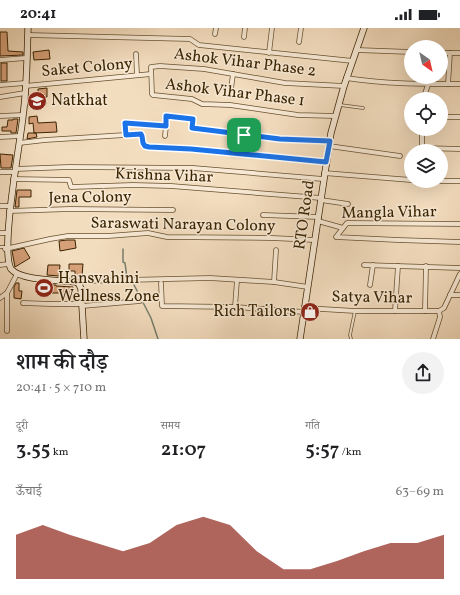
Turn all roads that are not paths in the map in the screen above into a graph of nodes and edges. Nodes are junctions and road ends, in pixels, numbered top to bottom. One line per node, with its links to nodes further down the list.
1 (28, 28): 8 (main road)
2 (216, 28): 7 (street)
3 (245, 28): 9 (street)
4 (272, 28): 13 (street)
5 (301, 28): 10 (street)
6 (364, 28): 11 (main road, RTO Road)
7 (216, 34)
8 (28, 35): 13 (street); 17 (main road)
9 (244, 37)
10 (299, 42)
11 (357, 50): 12 (street); 19 (main road, RTO Road)
12 (404, 52)
13 (269, 53): 19 (street)
14 (450, 53): 15 (street); 27 (street)
15 (460, 53)
16 (136, 54): 22 (street)
17 (26, 58): 18 (street); 25 (main road)
18 (0, 60)
19 (353, 61): 23 (main road, RTO Road)
20 (151, 74): 21 (street, Ashok Vihar Phase 2); 22 (street, Saket Colony); 39 (street, Ashok Vihar Phase 1)
21 (233, 74): 30 (street, Ashok Vihar Phase 2); 31 (street)
22 (137, 76): 25 (street, Saket Colony)
23 (346, 78): 24 (street); 30 (main road, RTO Road)
24 (404, 83)
25 (25, 84): 29 (street, Saket Colony); 33 (main road)
26 (428, 84): 32 (street)
27 (448, 84): 28 (street)
28 (460, 84)
29 (0, 85)
30 (344, 86): 35 (main road, RTO Road)
31 (231, 89)
32 (425, 92)
33 (25, 93): 34 (street); 37 (main road)
34 (0, 97)
35 (338, 104): 36 (lane); 39 (main road, RTO Road)
36 (363, 108)
37 (23, 115): 38 (street); 45 (main road)
38 (0, 116)
39 (335, 116): 48 (main road, RTO Road)
40 (448, 117): 41 (street)
41 (460, 117)
42 (166, 126): 43 (street); 46 (street); 48 (street)
43 (126, 135): 47 (street); 52 (street)
44 (0, 136): 45 (street)
45 (20, 136): 47 (main road)
46 (165, 136)
47 (19, 143): 53 (main road)
48 (329, 143): 51 (street); 52 (main road, RTO Road)
49 (448, 149): 50 (street)
50 (460, 149)
51 (400, 156)
52 (326, 162): 55 (main road, RTO Road)
53 (15, 170): 54 (street); 56 (main road); 57 (street)
54 (0, 172)
55 (324, 173): 57 (main road, RTO Road); 58 (street)
56 (13, 179): 61 (street, Krishna Vihar); 64 (main road)
57 (323, 179): 61 (main road, RTO Road)
58 (404, 179)
59 (448, 181): 60 (street)
60 (460, 181)
61 (321, 199): 62 (street); 67 (main road, RTO Road)
62 (348, 204)
63 (0, 206): 64 (street, Jena Colony)
64 (9, 208): 65 (street, Jena Colony); 70 (main road)
65 (173, 210)
66 (263, 215): 67 (street, Mangla Vihar)
67 (318, 219): 69 (street, Mangla Vihar); 71 (main road, RTO Road)
68 (460, 224): 69 (street, Mangla Vihar)
69 (343, 228): 72 (street)
70 (3, 233): 73 (main road)
71 (315, 240): 73 (street, Saraswati Narayan Colony); 89 (main road, RTO Road)
72 (460, 242)
73 (3, 247): 75 (main road)
74 (276, 250): 85 (street)
75 (8, 264): 76 (street); 82 (main road)
76 (0, 265)
77 (364, 265): 78 (street)
78 (373, 265): 79 (street); 88 (street)
79 (398, 266): 80 (street); 100 (street)
80 (426, 266): 81 (street); 101 (street)
81 (460, 268)
82 (17, 274): 87 (main road); 90 (street)
83 (460, 274): 91 (street)
84 (237, 280): 85 (street); 87 (street); 97 (street)
85 (274, 282): 89 (street)
86 (161, 283): 97 (street, Satya Vihar)
87 (79, 284): 96 (main road)
88 (370, 285)
89 (308, 287): 98 (main road, RTO Road)
90 (7, 293): 93 (street); 103 (street)
91 (450, 295): 92 (street); 102 (street)
92 (460, 295)
93 (0, 298)
94 (140, 301): 96 (street)
95 (23, 303): 96 (street)
96 (82, 305): 104 (main road)
97 (235, 307): 98 (street, Satya Vihar)
98 (304, 310): 99 (street, Satya Vihar); 105 (main road, RTO Road)
99 (355, 311): 100 (street, Satya Vihar); 106 (lane)
100 (395, 311): 101 (street, Satya Vihar)
101 (425, 311): 102 (street, Satya Vihar)
102 (439, 311): 107 (street)
103 (7, 332)
104 (84, 339)
105 (300, 339)
106 (351, 339)
107 (433, 339)

